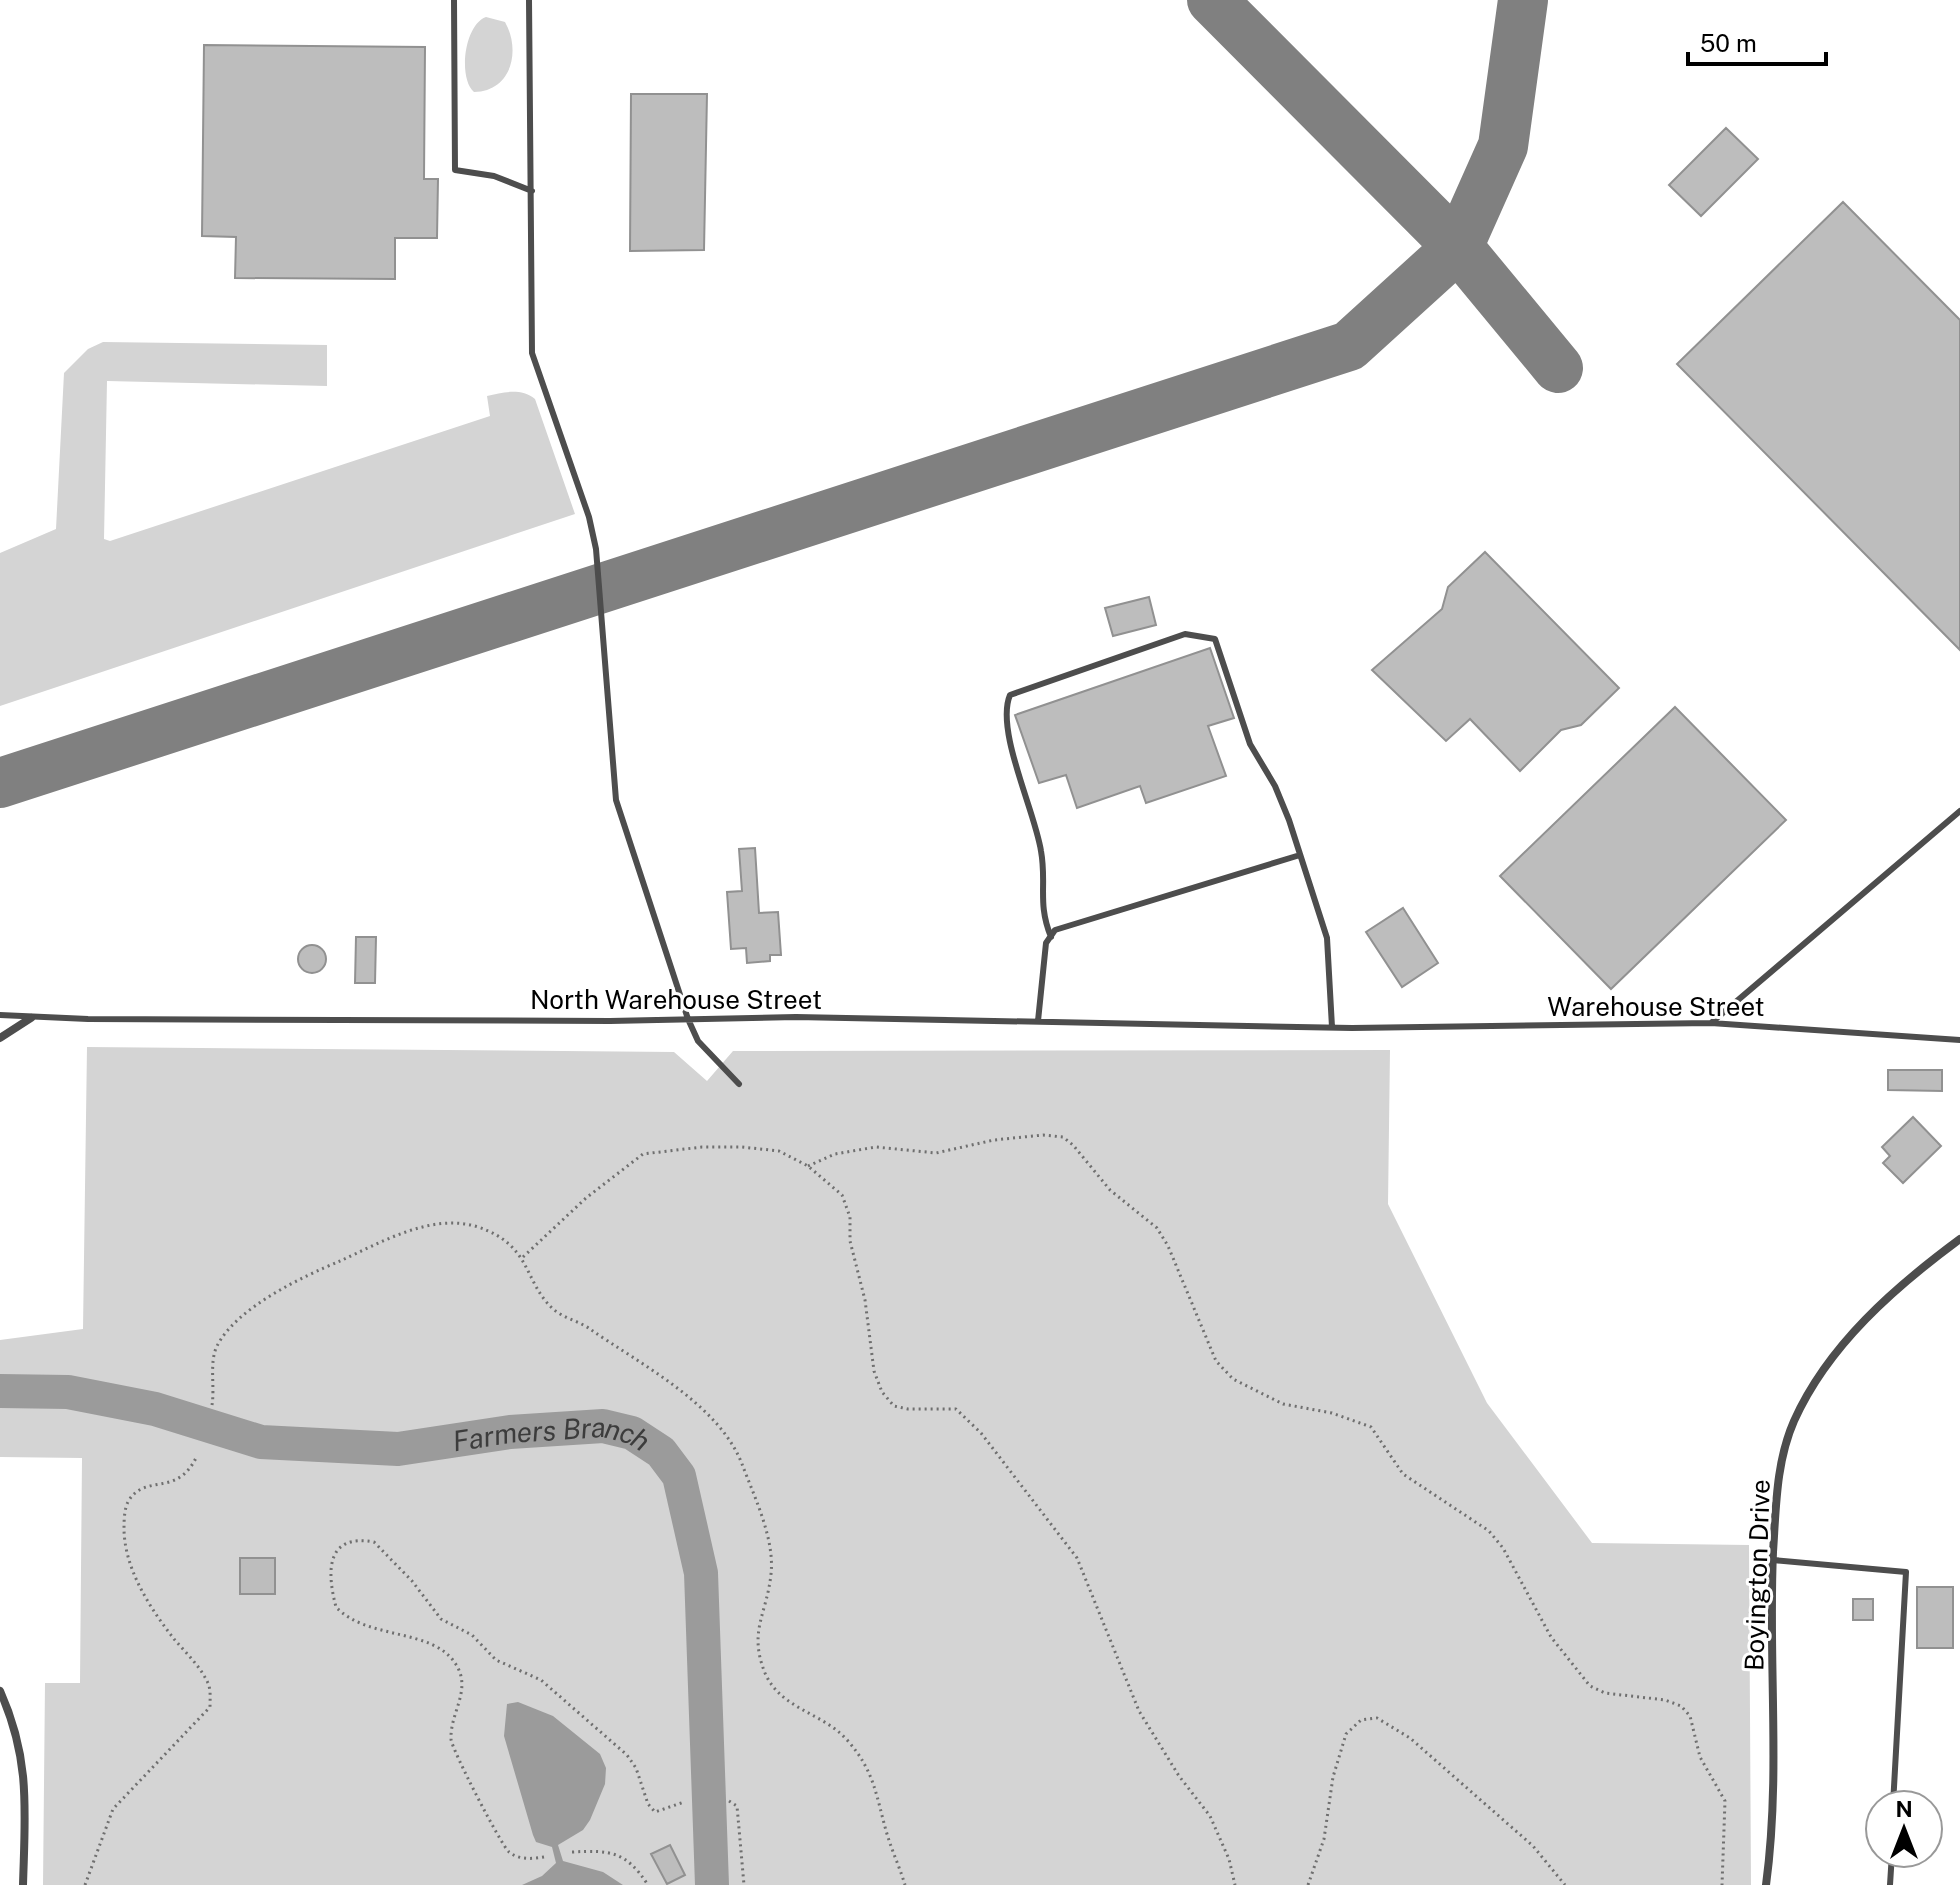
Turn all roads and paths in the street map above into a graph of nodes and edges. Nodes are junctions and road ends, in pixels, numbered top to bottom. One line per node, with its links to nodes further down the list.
1 (454, 0): 3 (lane)
2 (529, 0): 3 (lane)
3 (532, 191): 9 (lane)
4 (1959, 813): 11 (lane)
5 (1300, 855): 6 (lane); 6 (lane); 12 (lane)
6 (1051, 937): 10 (lane)
7 (0, 1015): 8 (lane, North Warehouse Street)
8 (31, 1018): 9 (lane, North Warehouse Street); 14 (street)
9 (688, 1019): 10 (lane, North Warehouse Street); 16 (lane)
10 (1038, 1021): 12 (lane, North Warehouse Street)
11 (1711, 1023): 13 (lane, Warehouse Street); 15 (lane, Warehouse Street)
12 (1332, 1027): 13 (lane, North Warehouse Street)
13 (1352, 1028)
14 (0, 1038)
15 (1960, 1040)
16 (739, 1084)
17 (808, 1166): 19 (path); 34 (path); 37 (path)
18 (1960, 1239): 22 (street, Boyington Drive)
19 (523, 1257): 20 (path); 33 (path)
20 (212, 1405)
21 (197, 1456): 30 (path)
22 (1773, 1560): 24 (lane); 38 (street, Boyington Drive)
23 (0, 1691): 29 (street)
24 (1894, 1789)
25 (729, 1801): 32 (path)
26 (684, 1802): 28 (path)
27 (572, 1852): 31 (path)
28 (544, 1857)
29 (23, 1885)
30 (85, 1885)
31 (648, 1885)
32 (744, 1885)
33 (905, 1885)
34 (1235, 1885)
35 (1308, 1885): 36 (path)
36 (1565, 1885)
37 (1722, 1885)
38 (1766, 1885)

